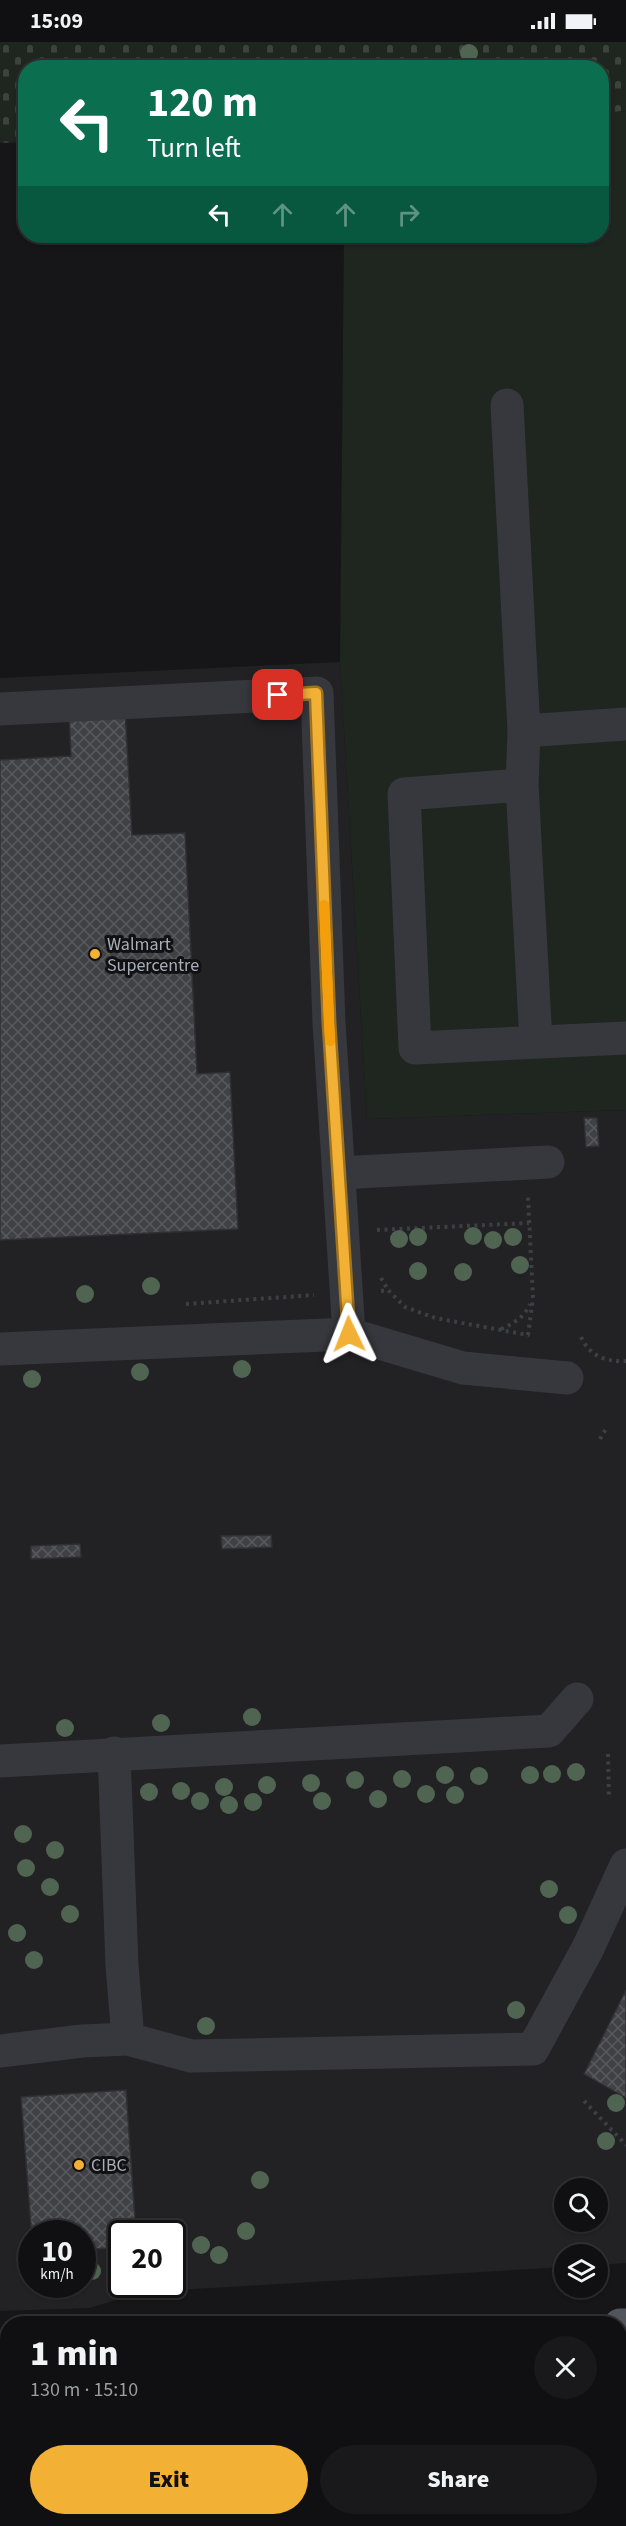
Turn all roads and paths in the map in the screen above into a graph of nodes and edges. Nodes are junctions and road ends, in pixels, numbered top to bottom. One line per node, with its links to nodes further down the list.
1 (507, 405): 4 (lane)
2 (0, 709): 9 (lane)
3 (626, 724): 4 (lane)
4 (524, 731): 5 (lane)
5 (522, 785): 7 (lane); 7 (lane)
6 (626, 1038): 7 (lane)
7 (536, 1042)
8 (537, 1163): 9 (lane); 10 (path)
9 (339, 1173): 14 (lane)
10 (529, 1223): 11 (path); 12 (path)
11 (368, 1230)
12 (533, 1298): 13 (path); 15 (path)
13 (499, 1330)
14 (349, 1334): 17 (lane); 19 (lane)
15 (528, 1335)
16 (581, 1336): 18 (path)
17 (0, 1349)
18 (626, 1361)
19 (567, 1378)
20 (607, 1427): 21 (path)
21 (600, 1439)
22 (577, 1699): 23 (lane)
23 (114, 1753): 25 (lane); 28 (lane)
24 (608, 1754): 26 (path)
25 (0, 1761)
26 (609, 1799)
27 (626, 1865): 28 (lane)
28 (128, 2039): 29 (lane)
29 (0, 2051)
30 (584, 2101): 31 (path)
31 (626, 2145)

